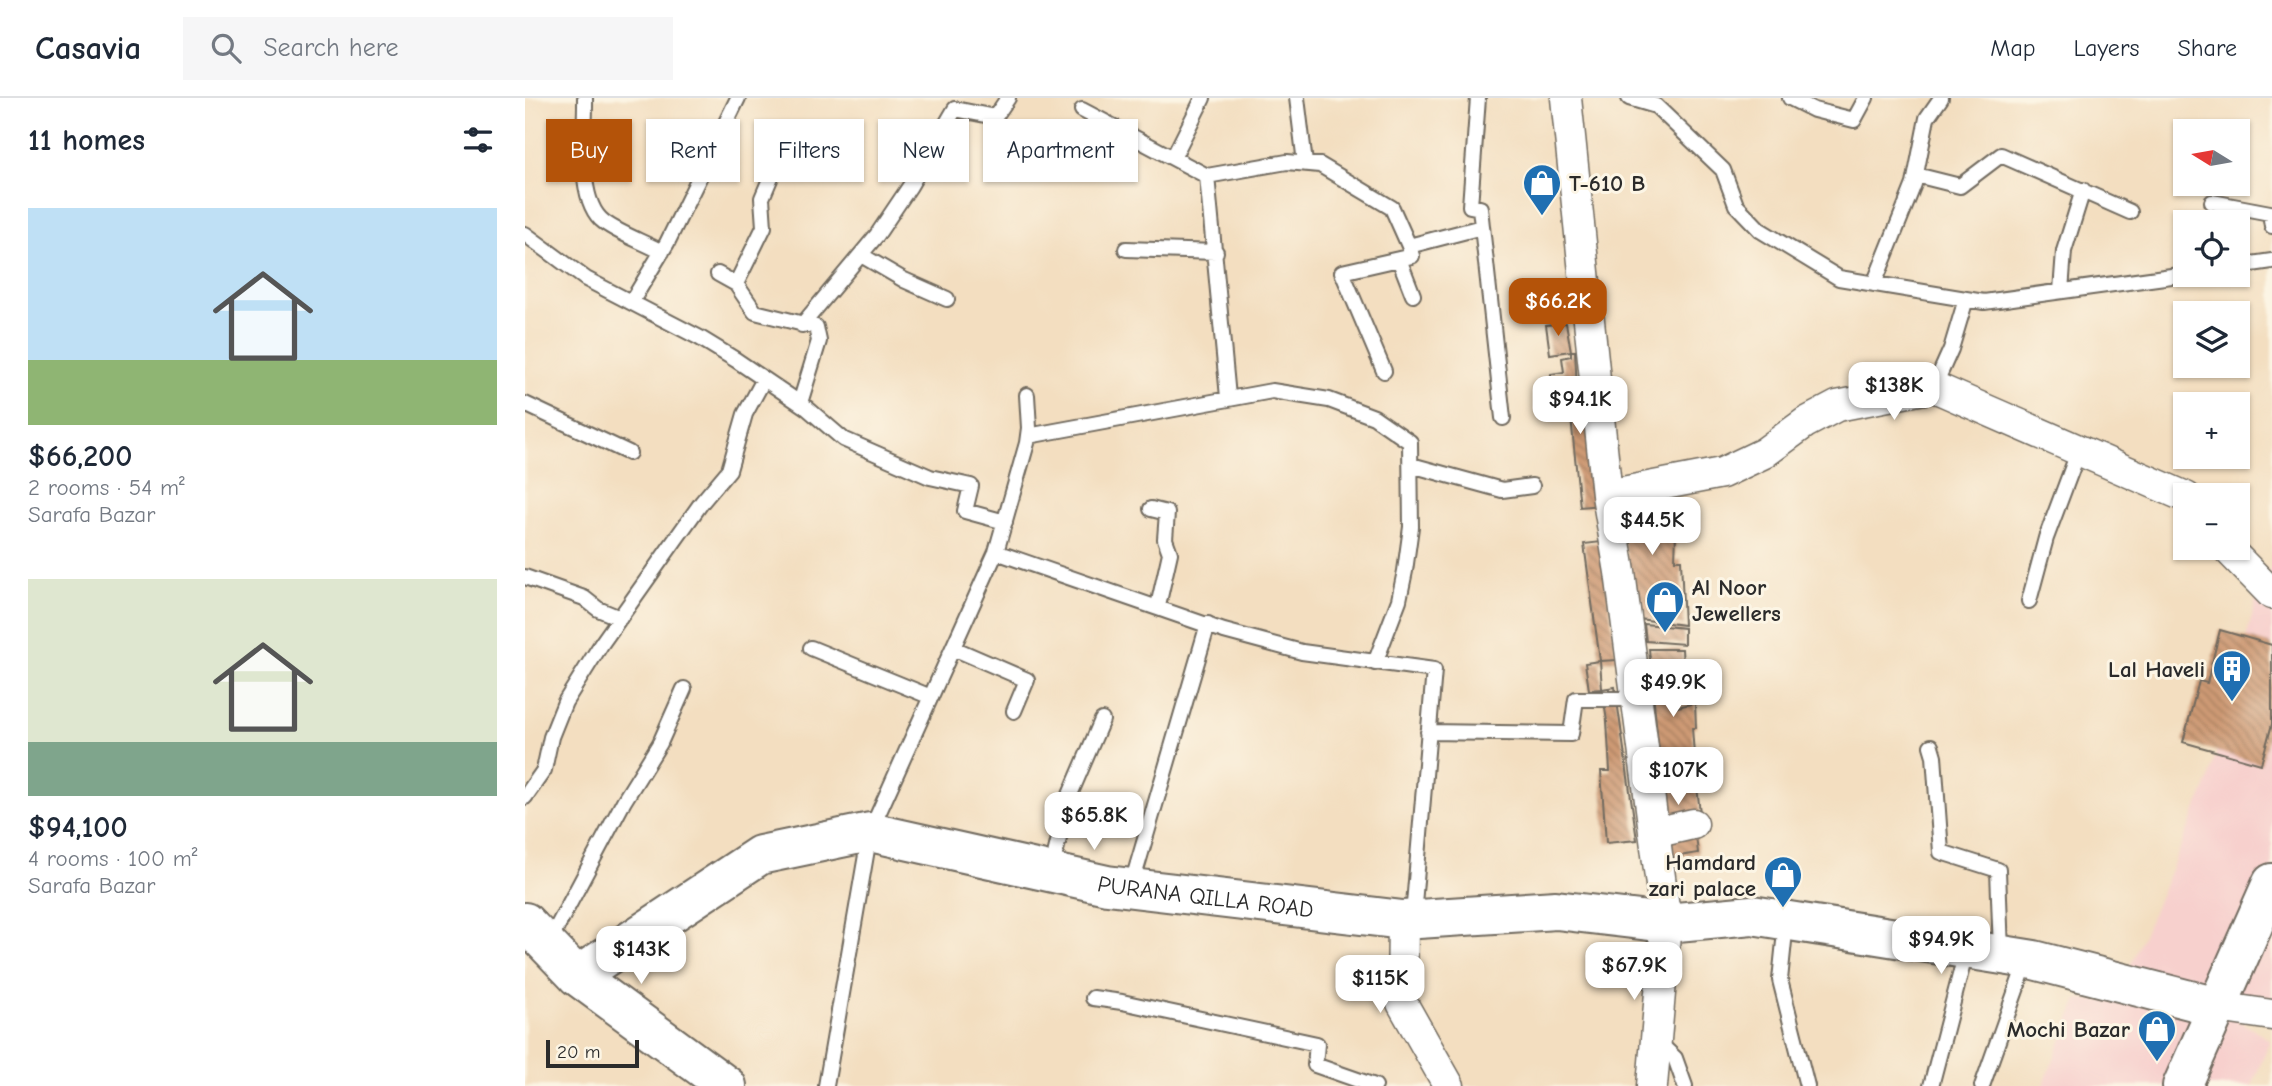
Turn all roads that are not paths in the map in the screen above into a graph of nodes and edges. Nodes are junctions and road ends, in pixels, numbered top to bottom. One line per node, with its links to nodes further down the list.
1 (586, 98): 26 (lane)
2 (738, 98): 26 (lane)
3 (1008, 98): 28 (lane)
4 (1203, 98): 13 (lane)
5 (1297, 98): 14 (lane)
6 (1478, 98): 22 (lane)
7 (1566, 98): 56 (street)
8 (1629, 98): 35 (lane)
9 (1790, 98): 10 (lane)
10 (1866, 98)
11 (1941, 98): 15 (lane)
12 (1082, 110): 13 (lane)
13 (1173, 158): 16 (lane)
14 (1305, 163): 16 (lane); 24 (lane)
15 (1916, 175): 18 (lane); 35 (lane)
16 (1207, 176): 27 (lane)
17 (769, 182): 34 (lane)
18 (2083, 190): 20 (lane); 36 (lane)
19 (2211, 202): 21 (lane)
20 (2130, 212)
21 (2272, 226)
22 (1482, 227): 24 (lane); 49 (lane)
23 (525, 233): 40 (lane)
24 (1409, 246): 29 (lane)
25 (1126, 249): 27 (lane)
26 (662, 252): 40 (lane)
27 (1216, 252): 46 (lane)
28 (860, 255): 38 (lane); 41 (lane)
29 (1399, 258): 37 (lane); 42 (lane)
30 (2272, 261): 31 (lane)
31 (2250, 264)
32 (718, 274): 34 (lane)
33 (2173, 276): 36 (lane)
34 (736, 284): 41 (lane)
35 (1874, 284): 39 (lane)
36 (2061, 291): 39 (lane)
37 (1413, 295)
38 (947, 299)
39 (1966, 299): 44 (lane)
40 (632, 301): 43 (lane)
41 (803, 324): 47 (lane)
42 (1384, 371)
43 (764, 379): 47 (lane); 65 (lane)
44 (1934, 387): 51 (street); 56 (street)
45 (1027, 395): 50 (lane)
46 (1228, 397): 50 (lane); 53 (lane)
47 (800, 403): 58 (lane)
48 (525, 404): 52 (lane)
49 (1503, 418)
50 (1028, 436): 58 (lane)
51 (2080, 450): 55 (street); 63 (lane)
52 (629, 453)
53 (1411, 465): 54 (lane); 69 (lane)
54 (1532, 486)
55 (2173, 491)
56 (1607, 495): 72 (street)
57 (1151, 509): 64 (lane)
58 (1005, 522): 59 (lane)
59 (996, 552): 64 (lane); 68 (lane)
60 (2239, 560): 62 (street)
61 (525, 577): 65 (lane)
62 (2272, 594)
63 (2029, 601)
64 (1158, 606): 66 (lane)
65 (620, 618): 77 (lane)
66 (1208, 624): 69 (lane); 83 (lane)
67 (811, 648): 71 (lane)
68 (953, 648): 71 (lane); 73 (lane)
69 (1375, 663): 75 (lane)
70 (684, 689): 87 (lane)
71 (931, 697): 79 (lane)
72 (1637, 699): 75 (lane); 80 (street)
73 (1014, 711)
74 (1102, 720): 81 (lane)
75 (1428, 732): 84 (lane)
76 (1931, 746): 88 (lane)
77 (525, 797)
78 (1693, 824): 80 (street)
79 (870, 831): 81 (street, PURANA QILLA ROAD); 89 (street, PURANA QILLA ROAD); 95 (lane)
80 (1654, 833): 86 (street)
81 (1051, 872): 83 (street, PURANA QILLA ROAD)
82 (2272, 883): 91 (street)
83 (1131, 888): 84 (street, PURANA QILLA ROAD)
84 (1408, 920): 86 (street, PURANA QILLA ROAD); 97 (street)
85 (1787, 921): 86 (street, PURANA QILLA ROAD); 88 (street, PURANA QILLA ROAD); 100 (lane)
86 (1666, 923): 93 (street)
87 (536, 934): 89 (street)
88 (1998, 955): 91 (street, PURANA QILLA ROAD); 101 (lane); 102 (lane)
89 (577, 976): 94 (street)
90 (1093, 998): 96 (lane)
91 (2217, 1007): 92 (street); 103 (street)
92 (2272, 1015)
93 (1656, 1040): 98 (street); 99 (lane)
94 (727, 1086)
95 (826, 1086)
96 (1375, 1086)
97 (1449, 1086)
98 (1652, 1086)
99 (1685, 1086)
100 (1807, 1086)
101 (1931, 1086)
102 (1982, 1086)
103 (2182, 1086)

